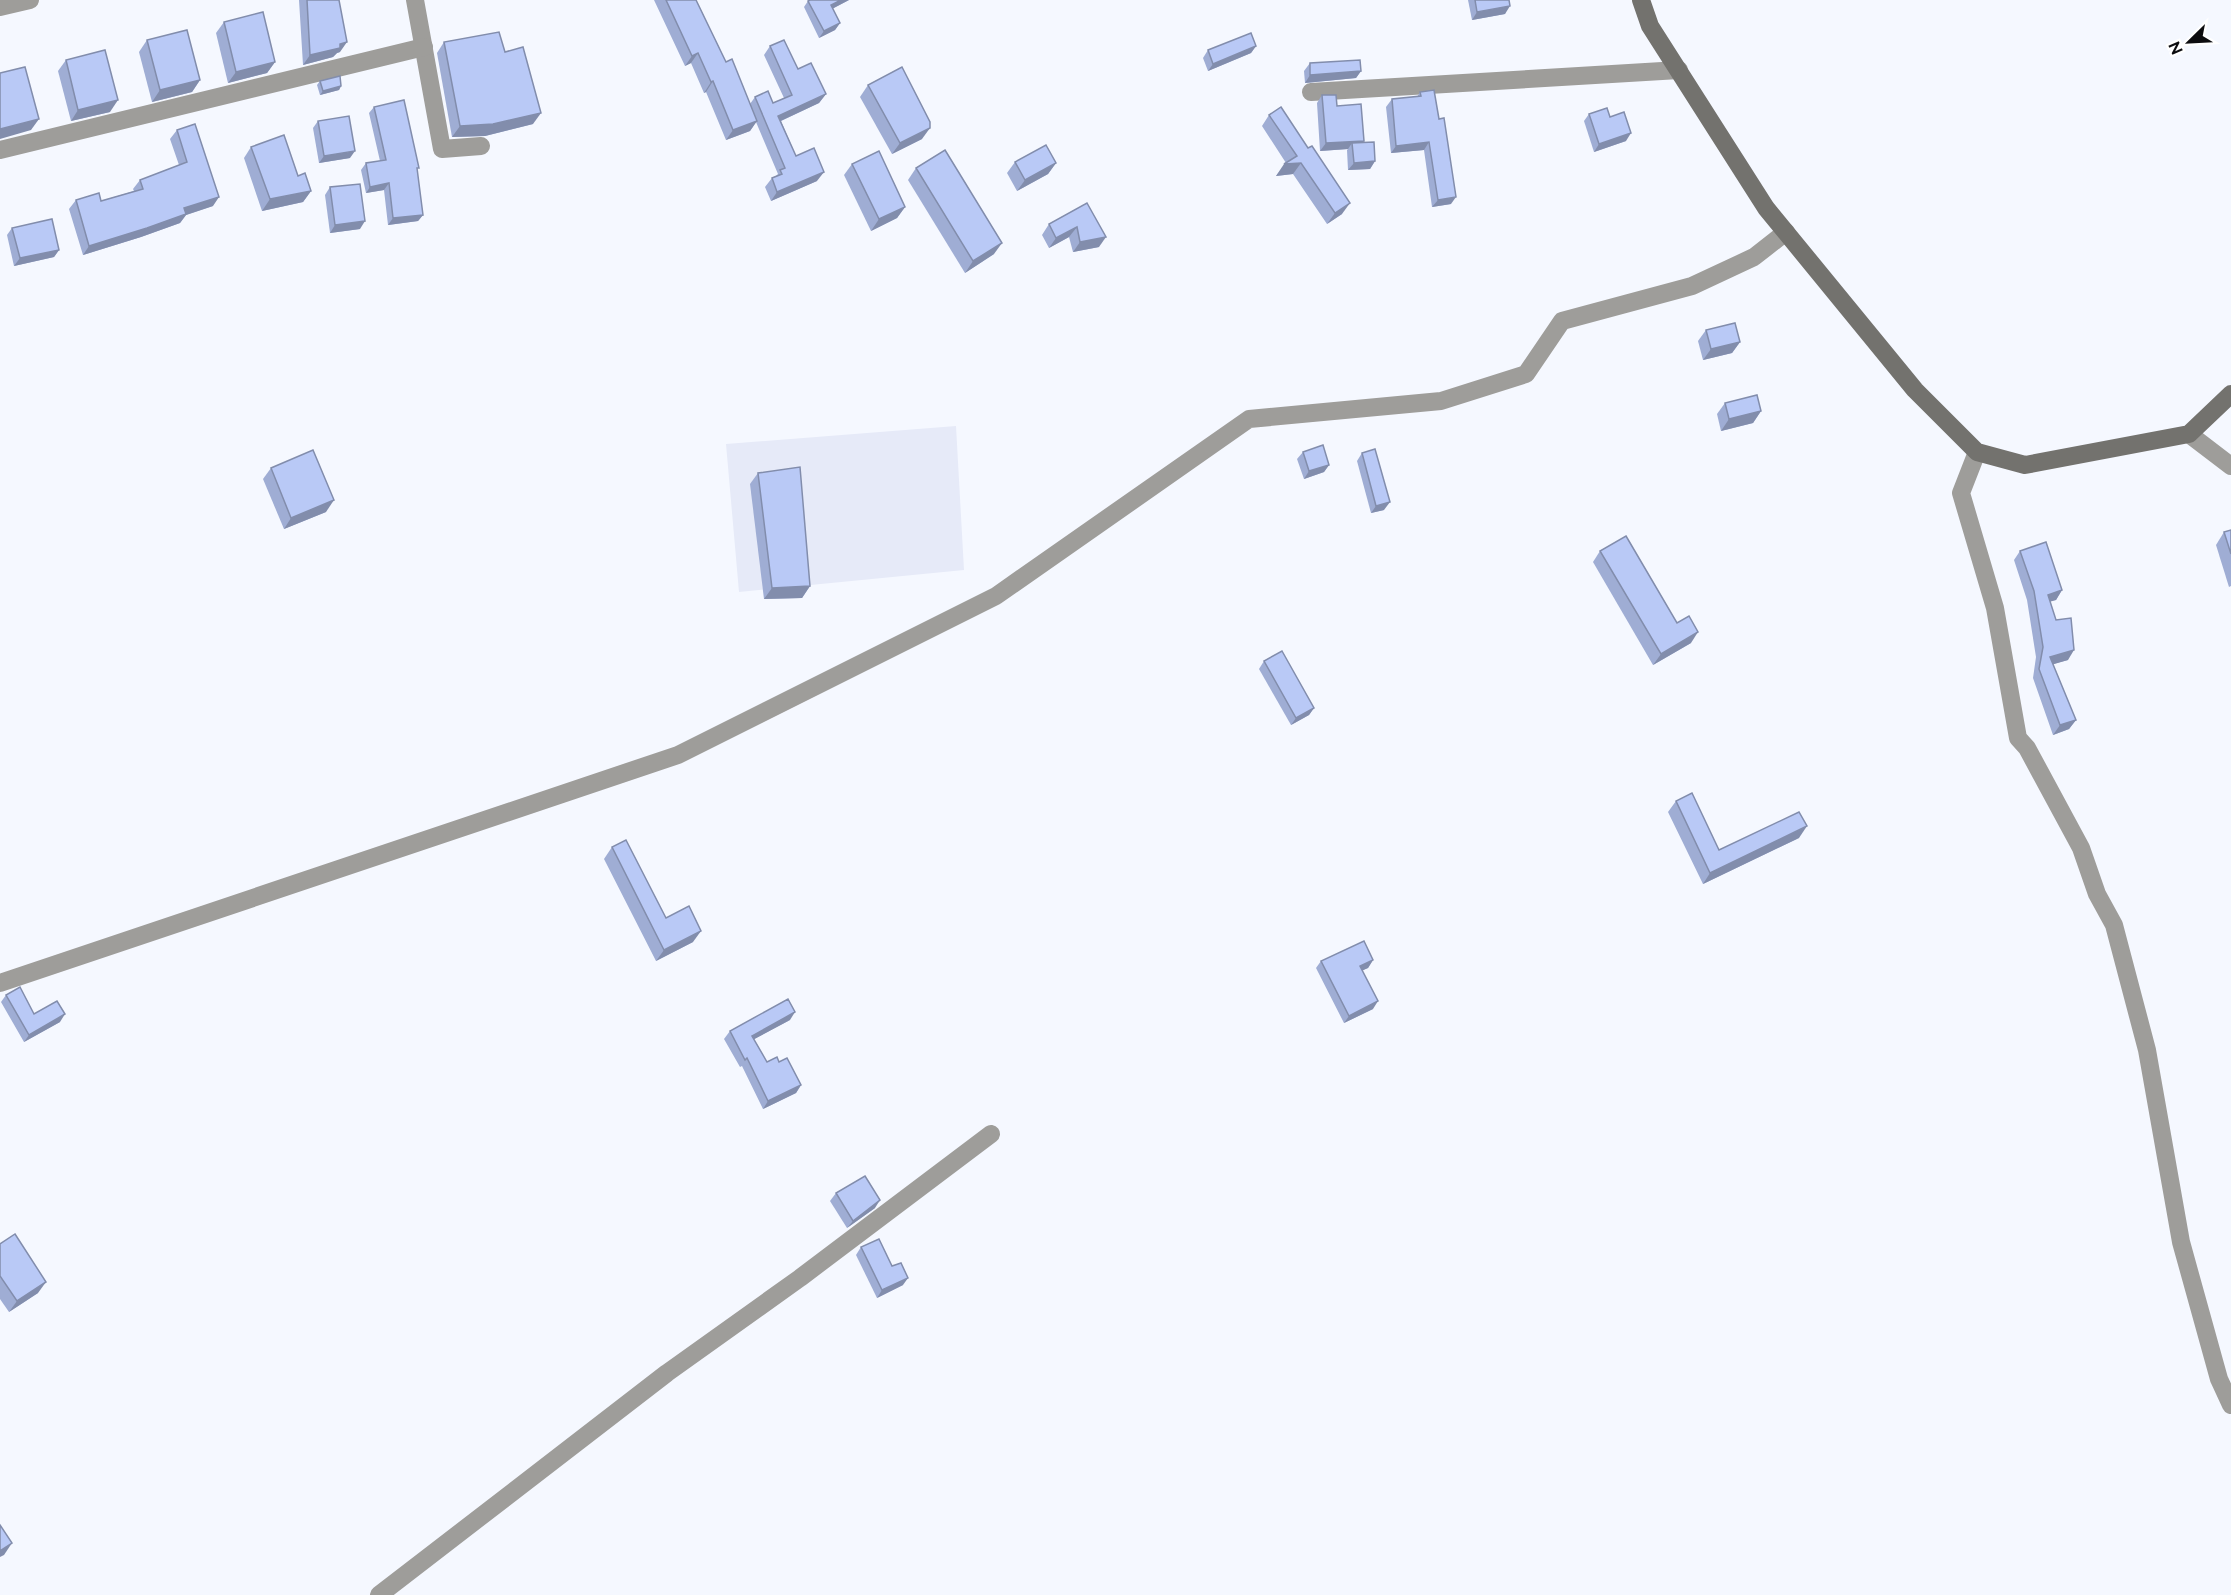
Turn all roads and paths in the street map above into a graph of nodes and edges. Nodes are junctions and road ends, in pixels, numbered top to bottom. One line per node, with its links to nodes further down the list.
1 (30, 0): 4 (street)
2 (415, 0): 5 (street)
3 (1641, 0): 6 (street)
4 (0, 7)
5 (424, 47): 8 (street); 9 (street)
6 (1678, 70): 7 (street); 10 (street)
7 (1311, 92)
8 (481, 146)
9 (0, 150)
10 (1786, 232): 13 (street); 15 (street)
11 (2231, 394): 12 (street)
12 (2189, 434): 13 (street); 14 (street)
13 (1977, 452): 17 (street)
14 (2231, 466)
15 (0, 983)
16 (991, 1134): 18 (street)
17 (2231, 1404)
18 (379, 1595)

